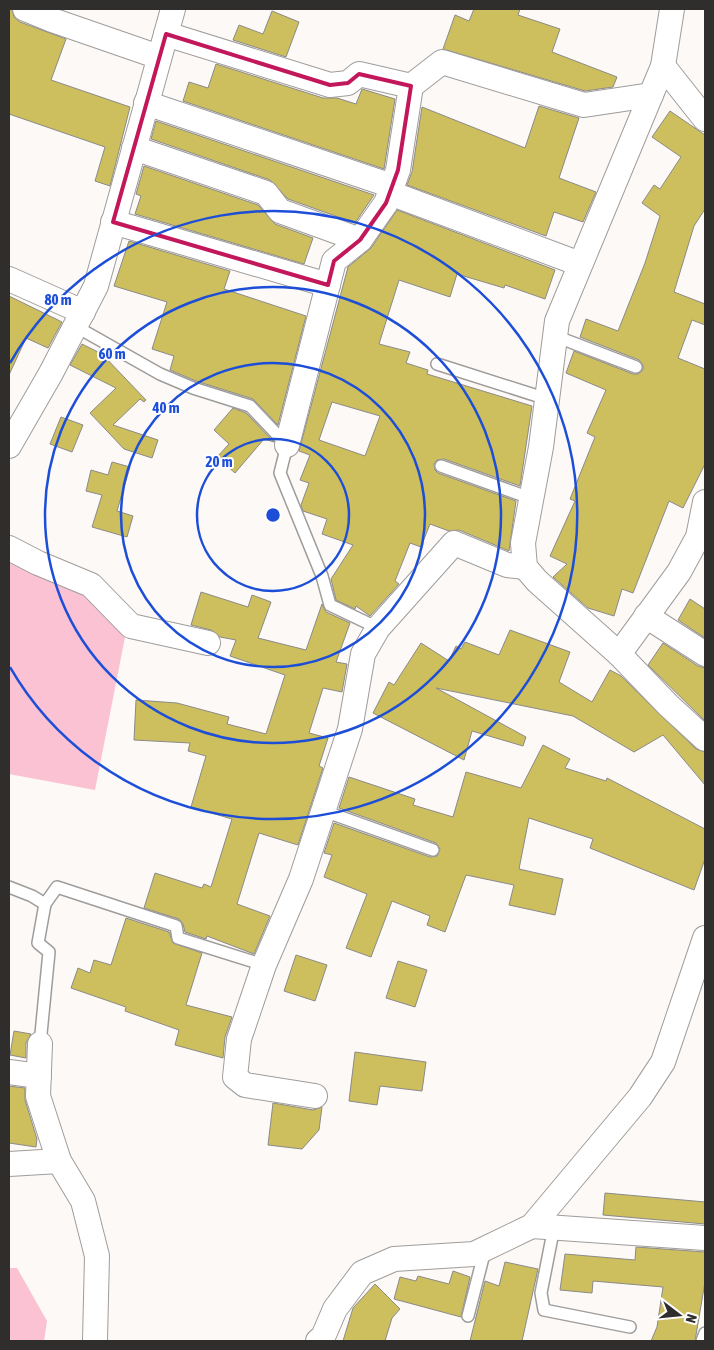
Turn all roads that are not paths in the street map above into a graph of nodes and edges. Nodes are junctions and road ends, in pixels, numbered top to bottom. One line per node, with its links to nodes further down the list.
1 (25, 9): 5 (street)
2 (173, 9): 4 (street)
3 (672, 9): 6 (street)
4 (166, 34): 5 (street); 7 (street)
5 (159, 56): 9 (street)
6 (663, 66): 8 (street); 10 (street)
7 (411, 86): 8 (street); 12 (street)
8 (651, 95): 15 (street)
9 (146, 103): 11 (street); 12 (street)
10 (705, 119)
11 (134, 148): 13 (street); 14 (street)
12 (391, 190): 14 (street); 15 (street)
13 (113, 222): 17 (street); 18 (street)
14 (360, 240): 17 (street)
15 (580, 264): 19 (street)
16 (9, 279): 18 (street)
17 (328, 285): 23 (street)
18 (79, 319): 23 (lane); 24 (street)
19 (555, 336): 21 (lane); 22 (street)
20 (437, 364): 22 (lane)
21 (636, 367)
22 (547, 399): 26 (street)
23 (287, 445): 32 (lane)
24 (9, 446)
25 (442, 466): 26 (lane)
26 (530, 498): 30 (street)
27 (705, 502): 28 (street)
28 (702, 539): 31 (street)
29 (9, 548): 33 (street)
30 (525, 567): 32 (street); 34 (street)
31 (646, 616): 34 (street); 35 (street)
32 (378, 628): 37 (street)
33 (208, 643)
34 (619, 654): 36 (street)
35 (705, 654)
36 (705, 739)
37 (324, 811): 38 (lane); 42 (street)
38 (434, 850)
39 (9, 887): 40 (lane)
40 (46, 904): 42 (lane); 43 (lane)
41 (705, 938): 49 (street)
42 (264, 965): 46 (street)
43 (40, 1044): 45 (street)
44 (9, 1072): 45 (street)
45 (39, 1076): 47 (street)
46 (315, 1096)
47 (59, 1162): 48 (street); 55 (street)
48 (9, 1164)
49 (543, 1226): 50 (street); 51 (street); 53 (lane)
50 (705, 1238)
51 (486, 1248): 52 (lane); 56 (street)
52 (468, 1316)
53 (630, 1327)
54 (705, 1333): 57 (lane)
55 (95, 1341)
56 (318, 1341)
57 (702, 1341)

